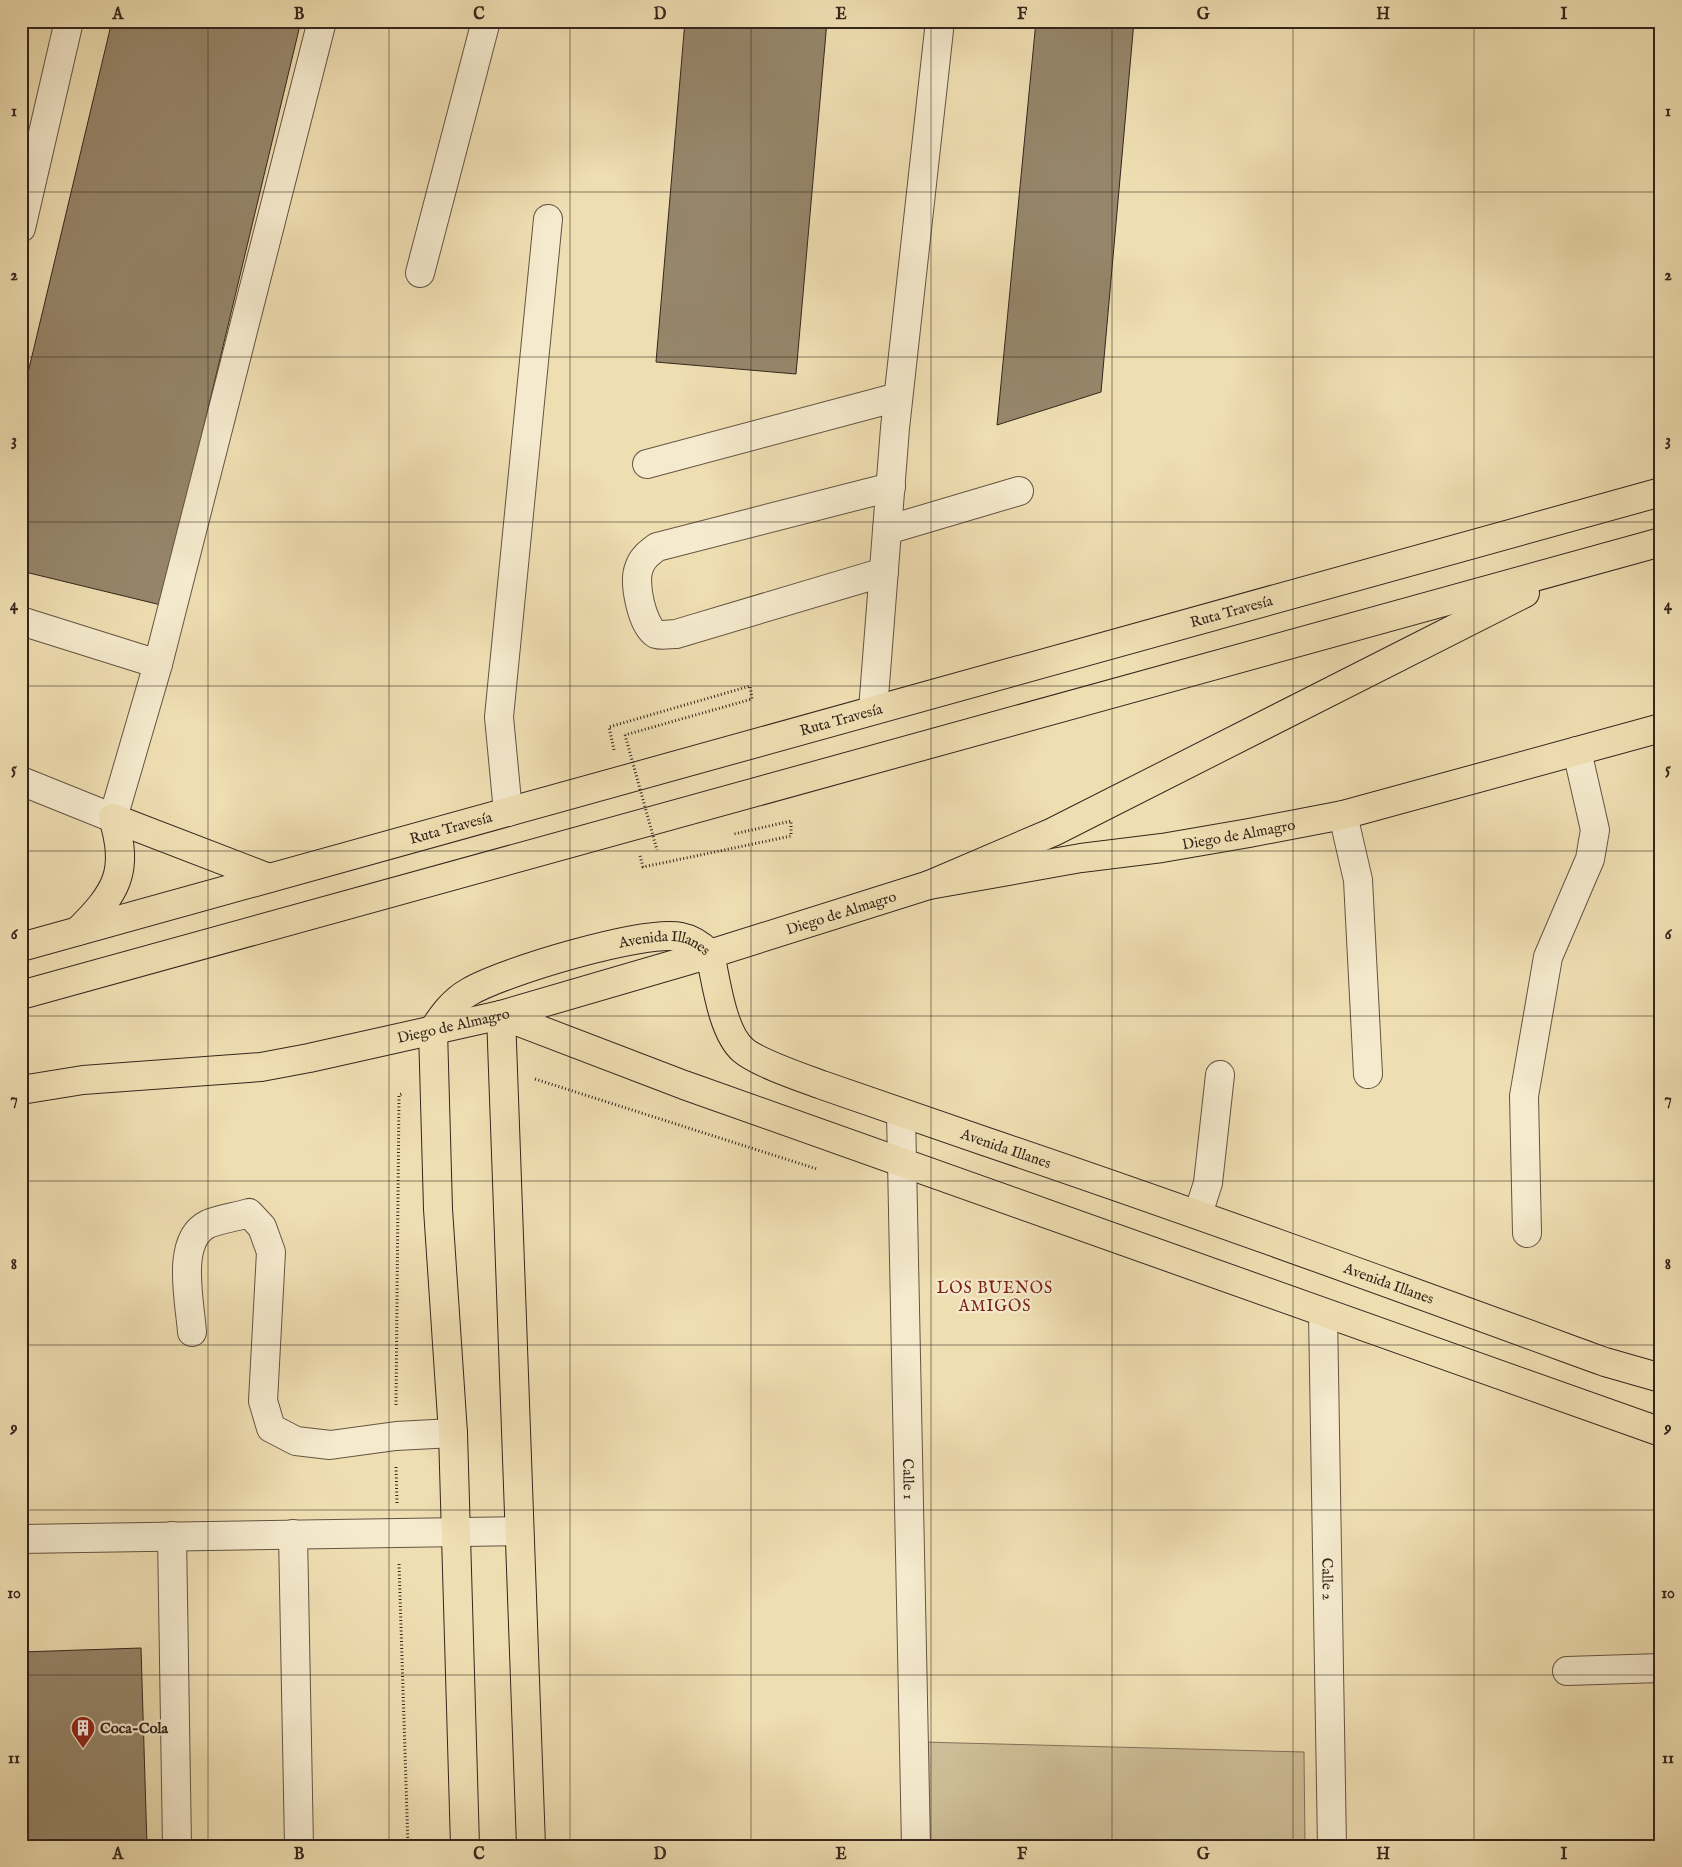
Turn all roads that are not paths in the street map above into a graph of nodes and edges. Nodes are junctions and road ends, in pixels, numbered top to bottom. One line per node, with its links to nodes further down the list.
1 (69, 21): 6 (street)
2 (322, 21): 18 (street)
3 (486, 21): 7 (street)
4 (940, 21): 8 (street)
5 (548, 218): 23 (street)
6 (21, 228)
7 (420, 273)
8 (898, 397): 9 (street); 10 (street)
9 (647, 464)
10 (890, 487): 13 (street); 16 (street)
11 (1019, 491): 13 (street)
12 (1661, 492): 19 (main road, Ruta Travesía)
13 (887, 530): 16 (street)
14 (1661, 542): 15 (main road)
15 (1604, 558): 27 (main road); 31 (main road)
16 (884, 572): 19 (street)
17 (21, 621): 18 (street)
18 (158, 664): 25 (street)
19 (873, 710): 23 (main road, Ruta Travesía)
20 (1661, 728): 21 (main road, Diego de Almagro)
21 (1577, 751): 24 (main road, Diego de Almagro); 40 (street)
22 (21, 781): 25 (street)
23 (508, 812): 26 (main road, Ruta Travesía)
24 (1343, 815): 27 (main road, Diego de Almagro); 34 (street)
25 (113, 818): 26 (main road); 28 (main road)
26 (269, 878): 28 (main road, Ruta Travesía)
27 (929, 885): 30 (main road, Diego de Almagro)
28 (77, 931): 29 (main road, Ruta Travesía)
29 (21, 947)
30 (710, 954): 32 (main road, Diego de Almagro); 33 (main road, Avenida Illanes); 37 (main road, Avenida Illanes)
31 (21, 995)
32 (501, 1015): 33 (main road, Diego de Almagro); 38 (main road); 46 (main road)
33 (433, 1030): 36 (main road, Diego de Almagro); 44 (main road)
34 (1368, 1074)
35 (1220, 1075): 39 (street)
36 (21, 1090)
37 (901, 1112): 38 (street, Calle 1); 39 (main road, Avenida Illanes)
38 (902, 1162): 41 (main road); 57 (street, Calle 1)
39 (1198, 1214): 43 (main road, Avenida Illanes)
40 (1527, 1233)
41 (1323, 1314): 45 (main road); 58 (street, Calle 2)
42 (192, 1332): 44 (street)
43 (1661, 1378)
44 (453, 1432): 47 (main road)
45 (1661, 1432)
46 (519, 1531): 47 (street); 56 (main road)
47 (456, 1532): 48 (street); 55 (main road)
48 (293, 1534): 49 (street); 54 (street)
49 (172, 1536): 50 (street); 53 (street)
50 (21, 1539)
51 (1661, 1668): 52 (street)
52 (1567, 1671)
53 (177, 1846)
54 (299, 1846)
55 (465, 1846)
56 (531, 1846)
57 (916, 1846)
58 (1332, 1846)

